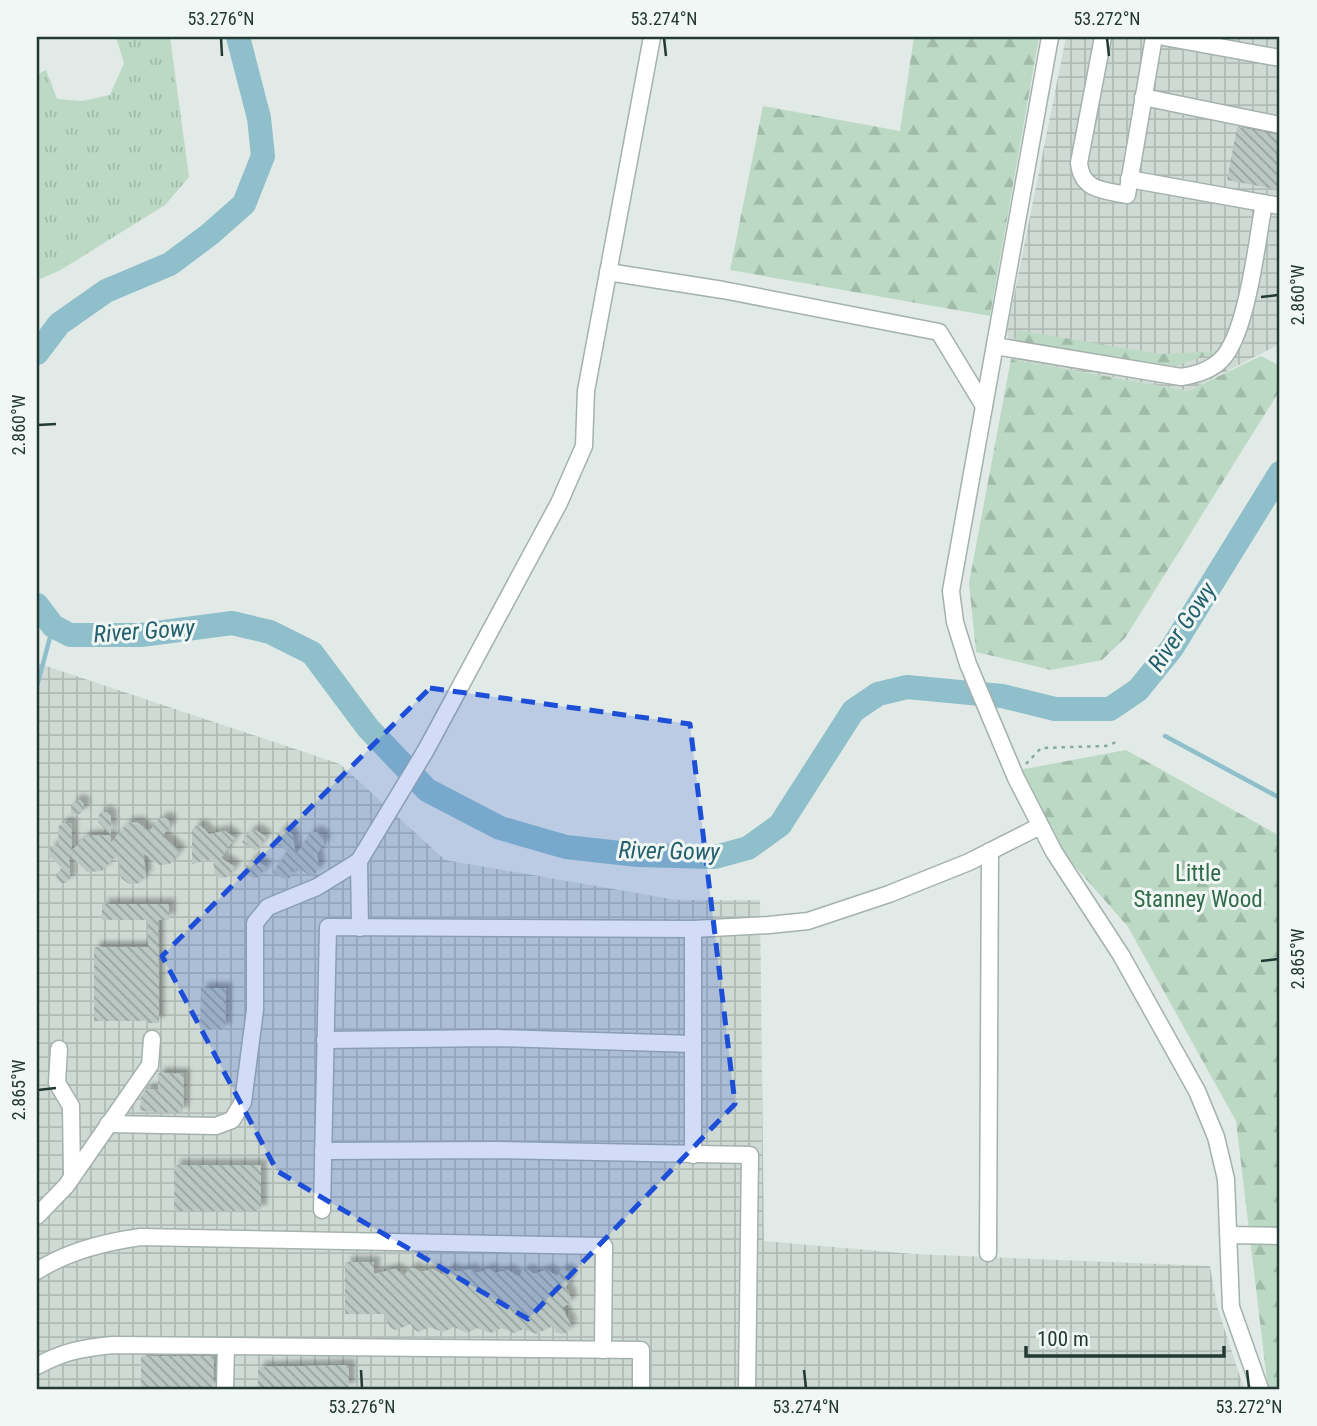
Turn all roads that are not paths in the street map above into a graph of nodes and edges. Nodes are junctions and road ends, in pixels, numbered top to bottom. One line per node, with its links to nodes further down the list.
1 (652, 37): 11 (lane)
2 (1050, 37): 12 (lane)
3 (1102, 37): 9 (lane)
4 (1154, 37): 7 (lane)
5 (1164, 37): 6 (lane)
6 (1280, 58)
7 (1143, 97): 8 (lane); 9 (lane)
8 (1280, 125)
9 (1129, 179): 10 (lane)
10 (1272, 205): 12 (lane)
11 (608, 272): 13 (lane); 16 (lane)
12 (995, 346): 13 (lane)
13 (984, 406): 14 (lane)
14 (1040, 826): 15 (lane); 29 (lane)
15 (990, 851): 18 (lane); 31 (lane)
16 (359, 860): 17 (lane); 23 (lane)
17 (360, 928): 18 (lane); 20 (lane)
18 (693, 929): 21 (lane)
19 (152, 1039): 23 (lane)
20 (326, 1040): 21 (lane); 24 (lane)
21 (693, 1044): 25 (lane)
22 (59, 1049): 26 (lane)
23 (108, 1124): 26 (lane)
24 (323, 1152): 25 (lane); 27 (lane)
25 (693, 1155): 38 (lane)
26 (72, 1177): 28 (lane)
27 (322, 1210)
28 (37, 1216)
29 (1230, 1235): 30 (lane); 39 (lane)
30 (1280, 1236)
31 (988, 1253)
32 (37, 1271): 34 (lane)
33 (226, 1346): 34 (lane); 35 (lane); 36 (lane)
34 (603, 1350): 37 (lane)
35 (37, 1366)
36 (225, 1389)
37 (641, 1389)
38 (747, 1389)
39 (1260, 1389)

